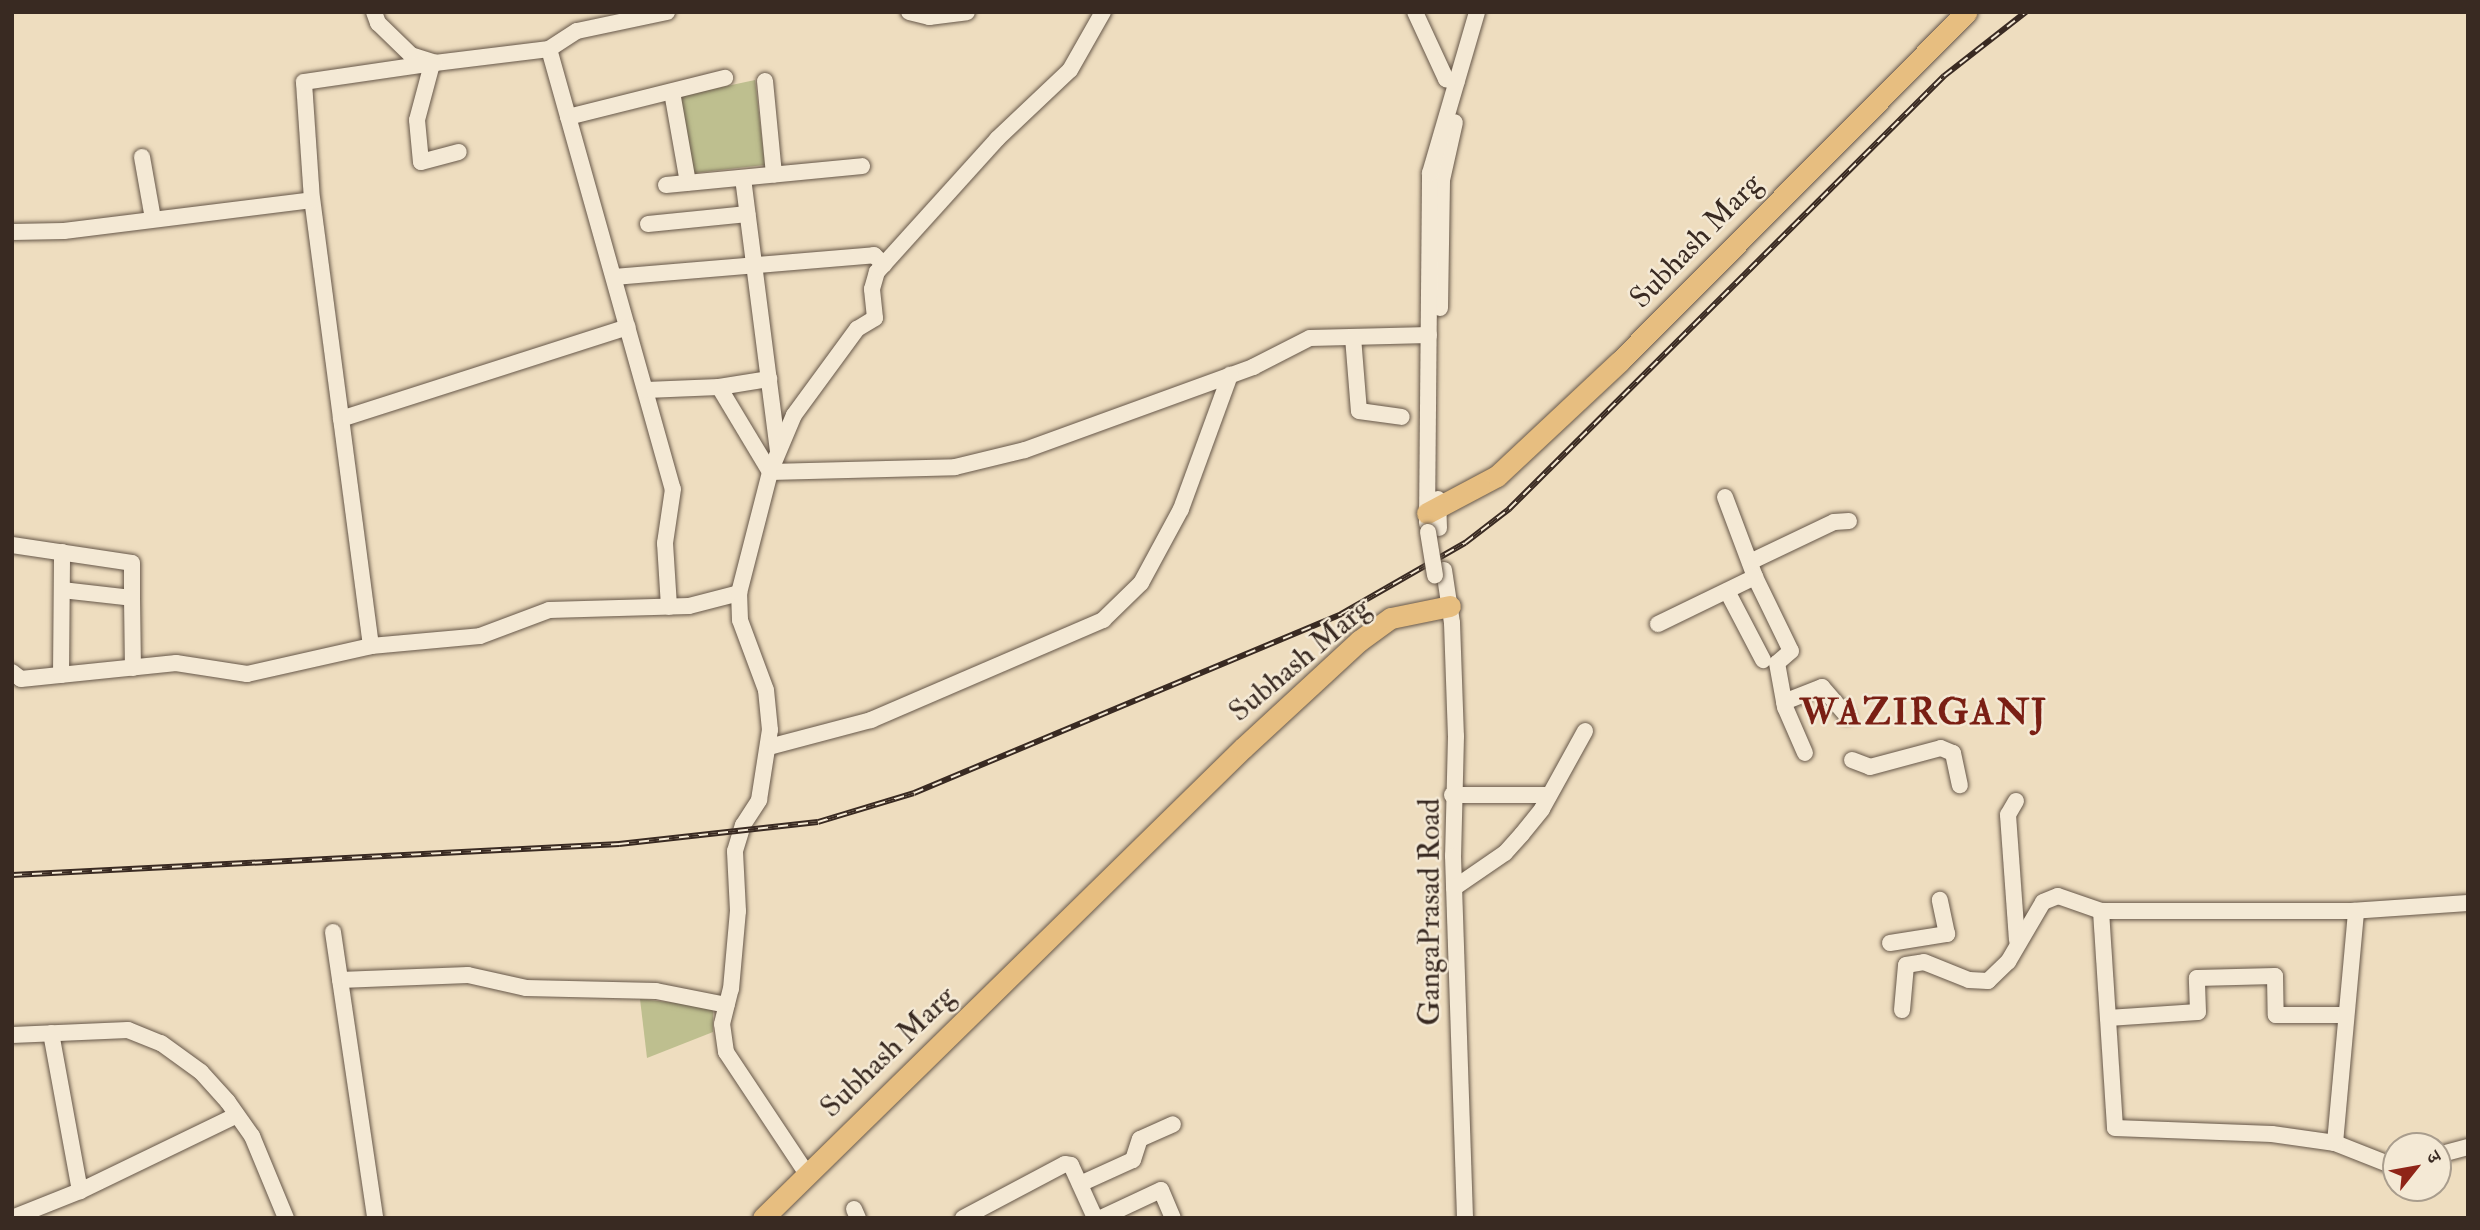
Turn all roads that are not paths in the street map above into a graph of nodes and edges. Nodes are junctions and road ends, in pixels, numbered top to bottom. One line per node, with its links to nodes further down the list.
1 (374, 12): 13 (street)
2 (667, 12): 11 (street)
3 (909, 12): 4 (street)
4 (967, 12)
5 (1093, 12): 10 (street)
6 (1415, 12): 16 (street)
7 (1477, 12): 16 (street)
8 (1487, 12): 46 (street)
9 (1966, 12): 46 (main road, Subhash Marg)
10 (1103, 13): 32 (street)
11 (597, 20): 12 (street)
12 (549, 49): 13 (street); 18 (street)
13 (433, 63): 19 (street); 26 (street)
14 (725, 78): 17 (street)
15 (765, 81): 22 (street)
16 (1457, 82): 35 (street)
17 (672, 92): 18 (street); 24 (street)
18 (568, 117): 33 (street)
19 (459, 152)
20 (142, 157): 28 (street)
21 (862, 166): 22 (street)
22 (774, 175): 23 (street)
23 (743, 178): 24 (street); 27 (street)
24 (688, 183): 25 (street)
25 (666, 185)
26 (312, 200): 28 (street); 42 (street)
27 (748, 214): 29 (street); 31 (street)
28 (153, 219): 30 (street)
29 (648, 224)
30 (12, 232)
31 (754, 265): 32 (street); 33 (street); 38 (street)
32 (884, 265): 43 (street)
33 (614, 277): 34 (street)
34 (628, 327): 40 (street); 42 (street)
35 (1429, 335): 36 (street); 46 (street)
36 (1353, 337): 37 (street); 41 (street)
37 (1230, 375): 44 (street); 66 (street)
38 (769, 379): 39 (street); 43 (street)
39 (719, 387): 40 (street); 44 (street)
40 (646, 390): 55 (street)
41 (1402, 417)
42 (341, 419): 58 (street)
43 (778, 453): 44 (street)
44 (770, 472): 53 (street)
45 (1725, 497): 50 (street)
46 (1433, 520): 56 (street)
47 (1849, 521): 50 (street)
48 (12, 545): 49 (street)
49 (62, 552): 51 (street); 54 (street)
50 (1752, 570): 52 (street); 63 (street)
51 (62, 590): 54 (street); 62 (street)
52 (1727, 591): 57 (street); 59 (street)
53 (739, 593): 55 (street); 66 (street)
54 (132, 597): 60 (street)
55 (669, 607): 58 (street)
56 (1446, 607): 70 (street, GangaPrasad Road); 94 (main road, Subhash Marg)
57 (1658, 624)
58 (371, 646): 60 (street)
59 (1763, 660)
60 (133, 668): 62 (street)
61 (12, 672): 62 (street)
62 (61, 675)
63 (1784, 702): 64 (street); 67 (street)
64 (1847, 716)
65 (1585, 731): 71 (street)
66 (769, 747): 84 (street)
67 (1805, 753)
68 (1852, 760): 69 (street)
69 (1960, 785)
70 (1452, 795): 71 (street); 73 (street, GangaPrasad Road)
71 (1549, 795): 73 (street)
72 (2016, 801): 80 (street)
73 (1454, 888): 106 (street, GangaPrasad Road)
74 (1940, 900): 79 (street)
75 (2468, 903): 77 (street)
76 (2101, 911): 77 (street); 80 (street); 87 (street)
77 (2356, 911): 86 (street)
78 (333, 932): 83 (street)
79 (1926, 936): 81 (street); 82 (street)
80 (2017, 940): 82 (street)
81 (1890, 943)
82 (1924, 962): 85 (street)
83 (340, 980): 84 (street); 100 (street)
84 (727, 1006): 94 (street)
85 (1902, 1010)
86 (2346, 1015): 87 (street); 92 (street)
87 (2108, 1018): 92 (street)
88 (51, 1033): 89 (street); 90 (street); 96 (street)
89 (12, 1035)
90 (237, 1115): 96 (street); 99 (street)
91 (1173, 1124): 95 (street)
92 (2335, 1143): 93 (street)
93 (2382, 1161)
94 (807, 1174): 101 (main road, Subhash Marg)
95 (1080, 1184): 97 (street); 103 (street)
96 (80, 1191): 98 (street)
97 (980, 1214): 102 (street)
98 (12, 1218)
99 (286, 1218)
100 (375, 1218)
101 (763, 1218)
102 (963, 1218)
103 (1095, 1218)
104 (1101, 1218): 105 (street)
105 (1173, 1218)
106 (1465, 1218)

